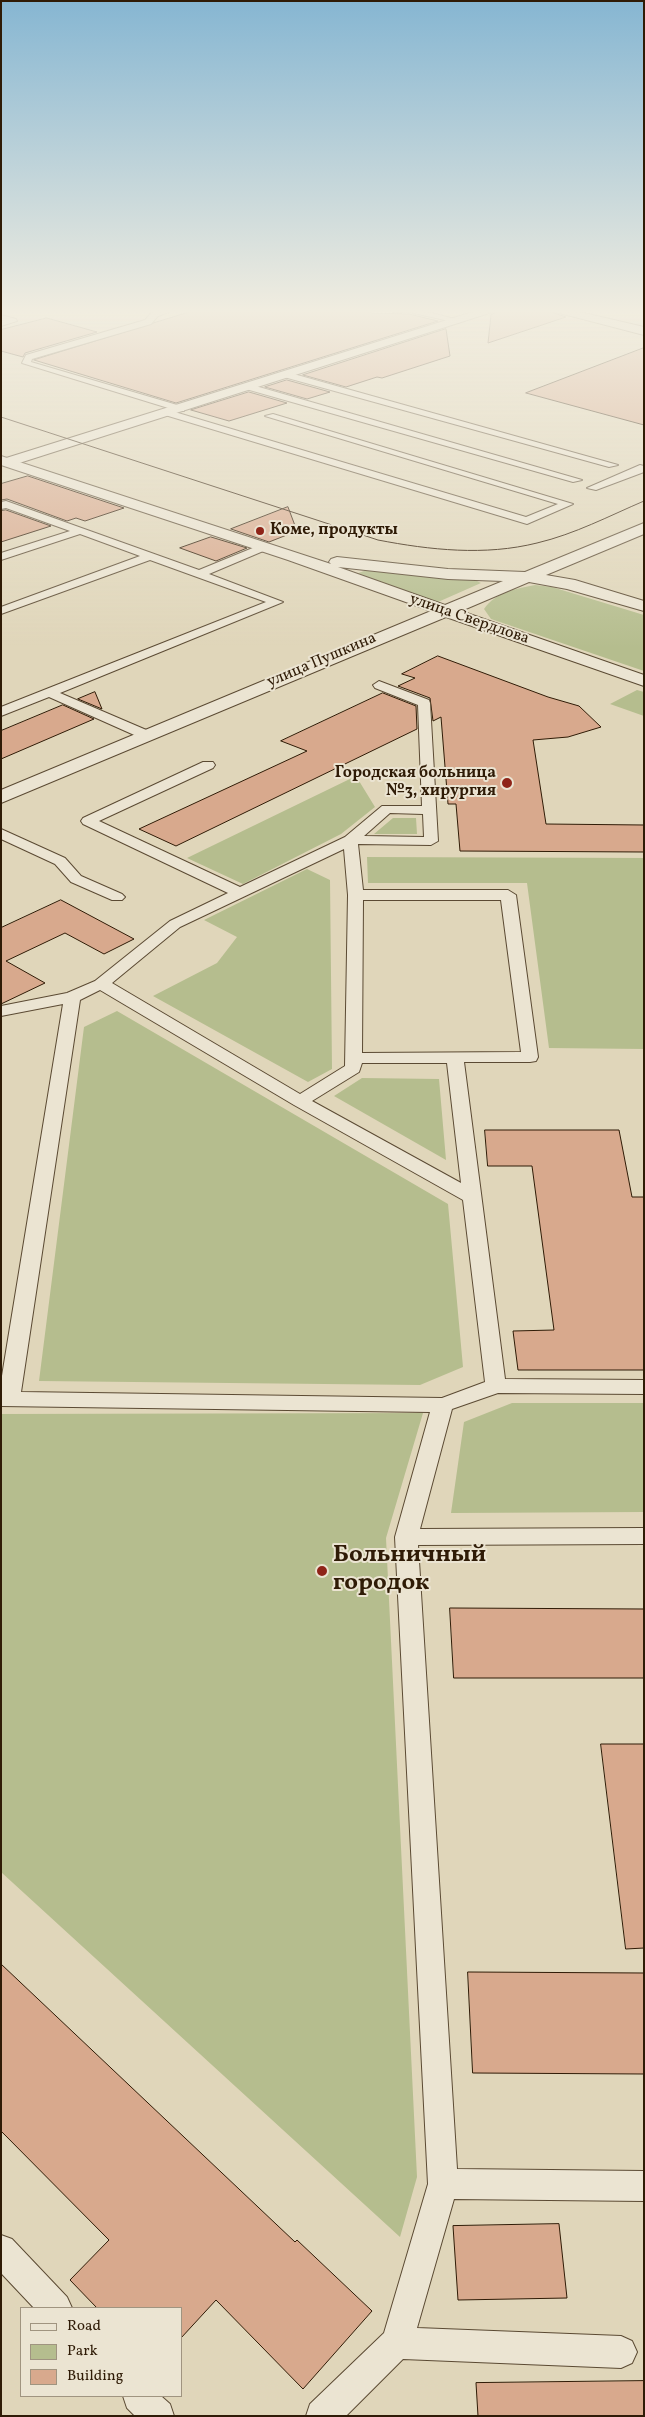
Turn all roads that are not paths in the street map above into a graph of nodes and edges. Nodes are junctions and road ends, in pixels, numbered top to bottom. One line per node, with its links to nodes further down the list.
1 (139, 422): 8 (street)
2 (210, 422): 7 (lane)
3 (289, 422): 7 (lane)
4 (371, 422): 6 (lane)
5 (456, 422): 9 (lane)
6 (435, 440): 7 (lane); 11 (lane)
7 (394, 454)
8 (4, 462): 16 (street, улица Свердлова)
9 (613, 465)
10 (644, 470): 12 (lane)
11 (577, 480)
12 (592, 488)
13 (1, 506): 15 (lane)
14 (644, 528): 21 (street, улица Пушкина)
15 (79, 530): 17 (lane); 18 (lane)
16 (264, 548): 19 (street, улица Свердлова); 20 (lane)
17 (151, 556): 20 (lane); 23 (lane)
18 (1, 557)
19 (294, 557): 21 (street, улица Свердлова); 24 (street, улица Свердлова)
20 (199, 574): 27 (lane)
21 (530, 577): 22 (street, улица Свердлова); 24 (street, улица Пушкина)
22 (644, 606)
23 (1, 611)
24 (443, 611): 25 (street, улица Свердлова); 29 (street, улица Пушкина)
25 (644, 681)
26 (379, 685): 32 (lane)
27 (49, 693): 28 (lane); 29 (lane)
28 (1, 712)
29 (146, 735): 31 (street, улица Пушкина)
30 (208, 765): 35 (lane)
31 (1, 797)
32 (430, 810): 34 (lane); 34 (lane)
33 (1, 833): 37 (lane)
34 (350, 840): 35 (lane); 36 (lane)
35 (240, 893): 38 (lane)
36 (356, 895): 41 (lane); 42 (lane)
37 (117, 898)
38 (101, 984): 39 (lane); 43 (lane)
39 (72, 997): 40 (lane); 47 (lane)
40 (1, 1011)
41 (353, 1058): 42 (lane); 43 (lane)
42 (455, 1058): 44 (lane)
43 (300, 1101): 44 (lane)
44 (472, 1196): 45 (lane)
45 (496, 1386): 46 (lane); 48 (lane)
46 (644, 1387)
47 (5, 1399): 48 (lane)
48 (443, 1404): 50 (lane)
49 (644, 1536): 50 (lane)
50 (406, 1537): 51 (lane)
51 (443, 2184): 52 (lane); 55 (lane)
52 (644, 2186)
53 (1, 2250): 54 (lane)
54 (55, 2307)
55 (397, 2343): 56 (lane); 59 (lane)
56 (621, 2352)
57 (140, 2397): 58 (lane)
58 (158, 2416)
59 (322, 2416)

